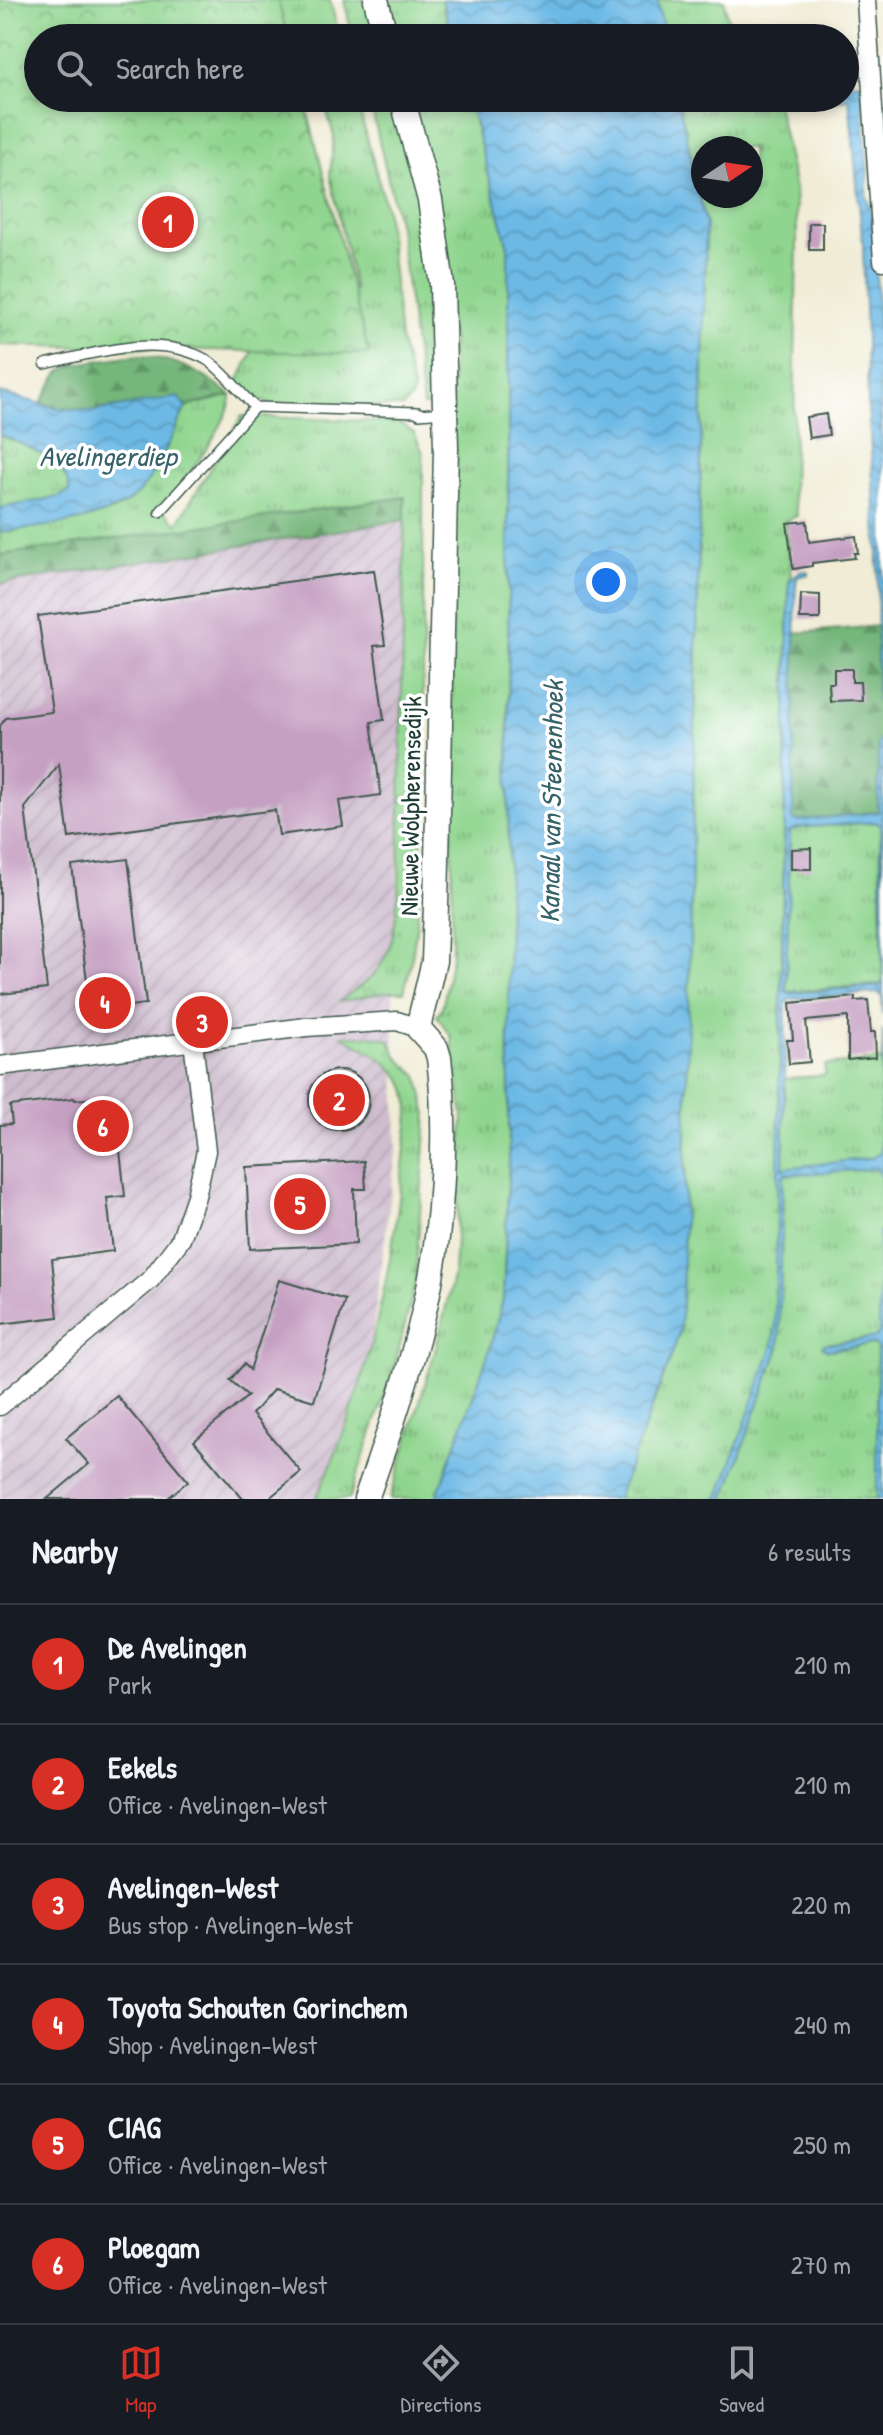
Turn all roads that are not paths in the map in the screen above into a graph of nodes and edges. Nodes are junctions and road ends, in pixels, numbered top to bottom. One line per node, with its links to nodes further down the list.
1 (376, 0): 3 (street)
2 (866, 0): 5 (street)
3 (382, 24)
4 (406, 112): 8 (street, Nieuwe Wolpherensedijk)
5 (883, 261)
6 (45, 364): 7 (lane)
7 (255, 407): 8 (lane); 9 (lane)
8 (445, 411): 10 (street, Nieuwe Wolpherensedijk)
9 (160, 512)
10 (407, 1025): 11 (street); 14 (street)
11 (193, 1041): 12 (street); 13 (street)
12 (0, 1066)
13 (0, 1406)
14 (366, 1499)

